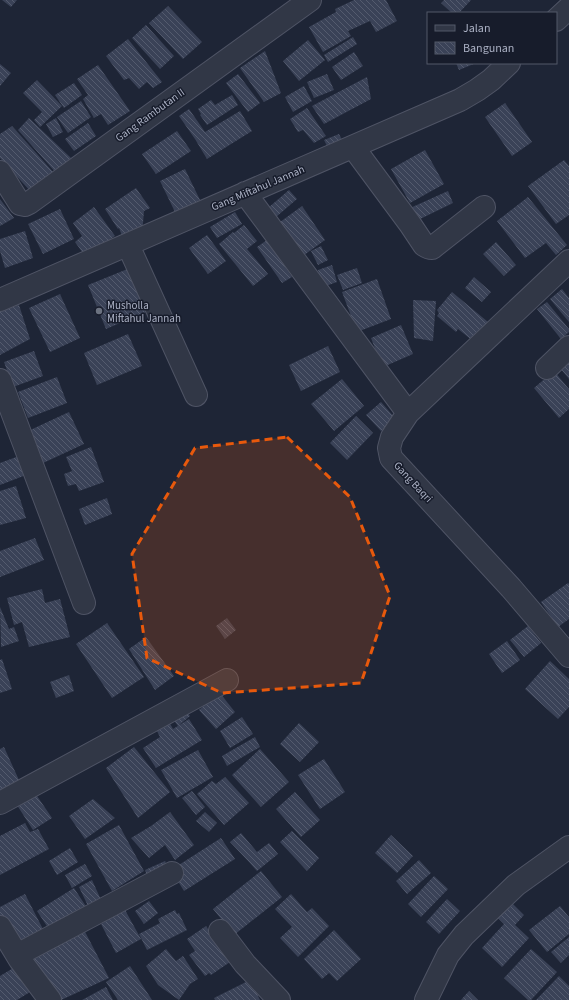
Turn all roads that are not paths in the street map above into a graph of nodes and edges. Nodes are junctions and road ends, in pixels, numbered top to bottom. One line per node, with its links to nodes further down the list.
1 (310, 0): 6 (street, Gang Rambutan II)
2 (569, 8): 3 (street)
3 (557, 19)
4 (508, 64): 5 (street, Gang Miftahul Jannah)
5 (353, 147): 7 (street, Gang Miftahul Jannah); 8 (street)
6 (0, 172)
7 (245, 193): 9 (street, Gang Miftahul Jannah); 16 (street)
8 (484, 208)
9 (128, 245): 11 (street, Gang Miftahul Jannah); 15 (street)
10 (569, 261): 16 (street, Gang Baqri)
11 (0, 300)
12 (569, 347): 13 (street)
13 (547, 368)
14 (0, 380): 17 (street)
15 (196, 394)
16 (408, 413): 18 (street, Gang Baqri)
17 (84, 603)
18 (569, 656)
19 (227, 680): 20 (street)
20 (0, 803)
21 (566, 855): 28 (street)
22 (172, 873): 25 (street)
23 (0, 927): 25 (street)
24 (220, 931): 27 (street)
25 (17, 954): 26 (street)
26 (50, 1000)
27 (279, 1000)
28 (426, 1000)

